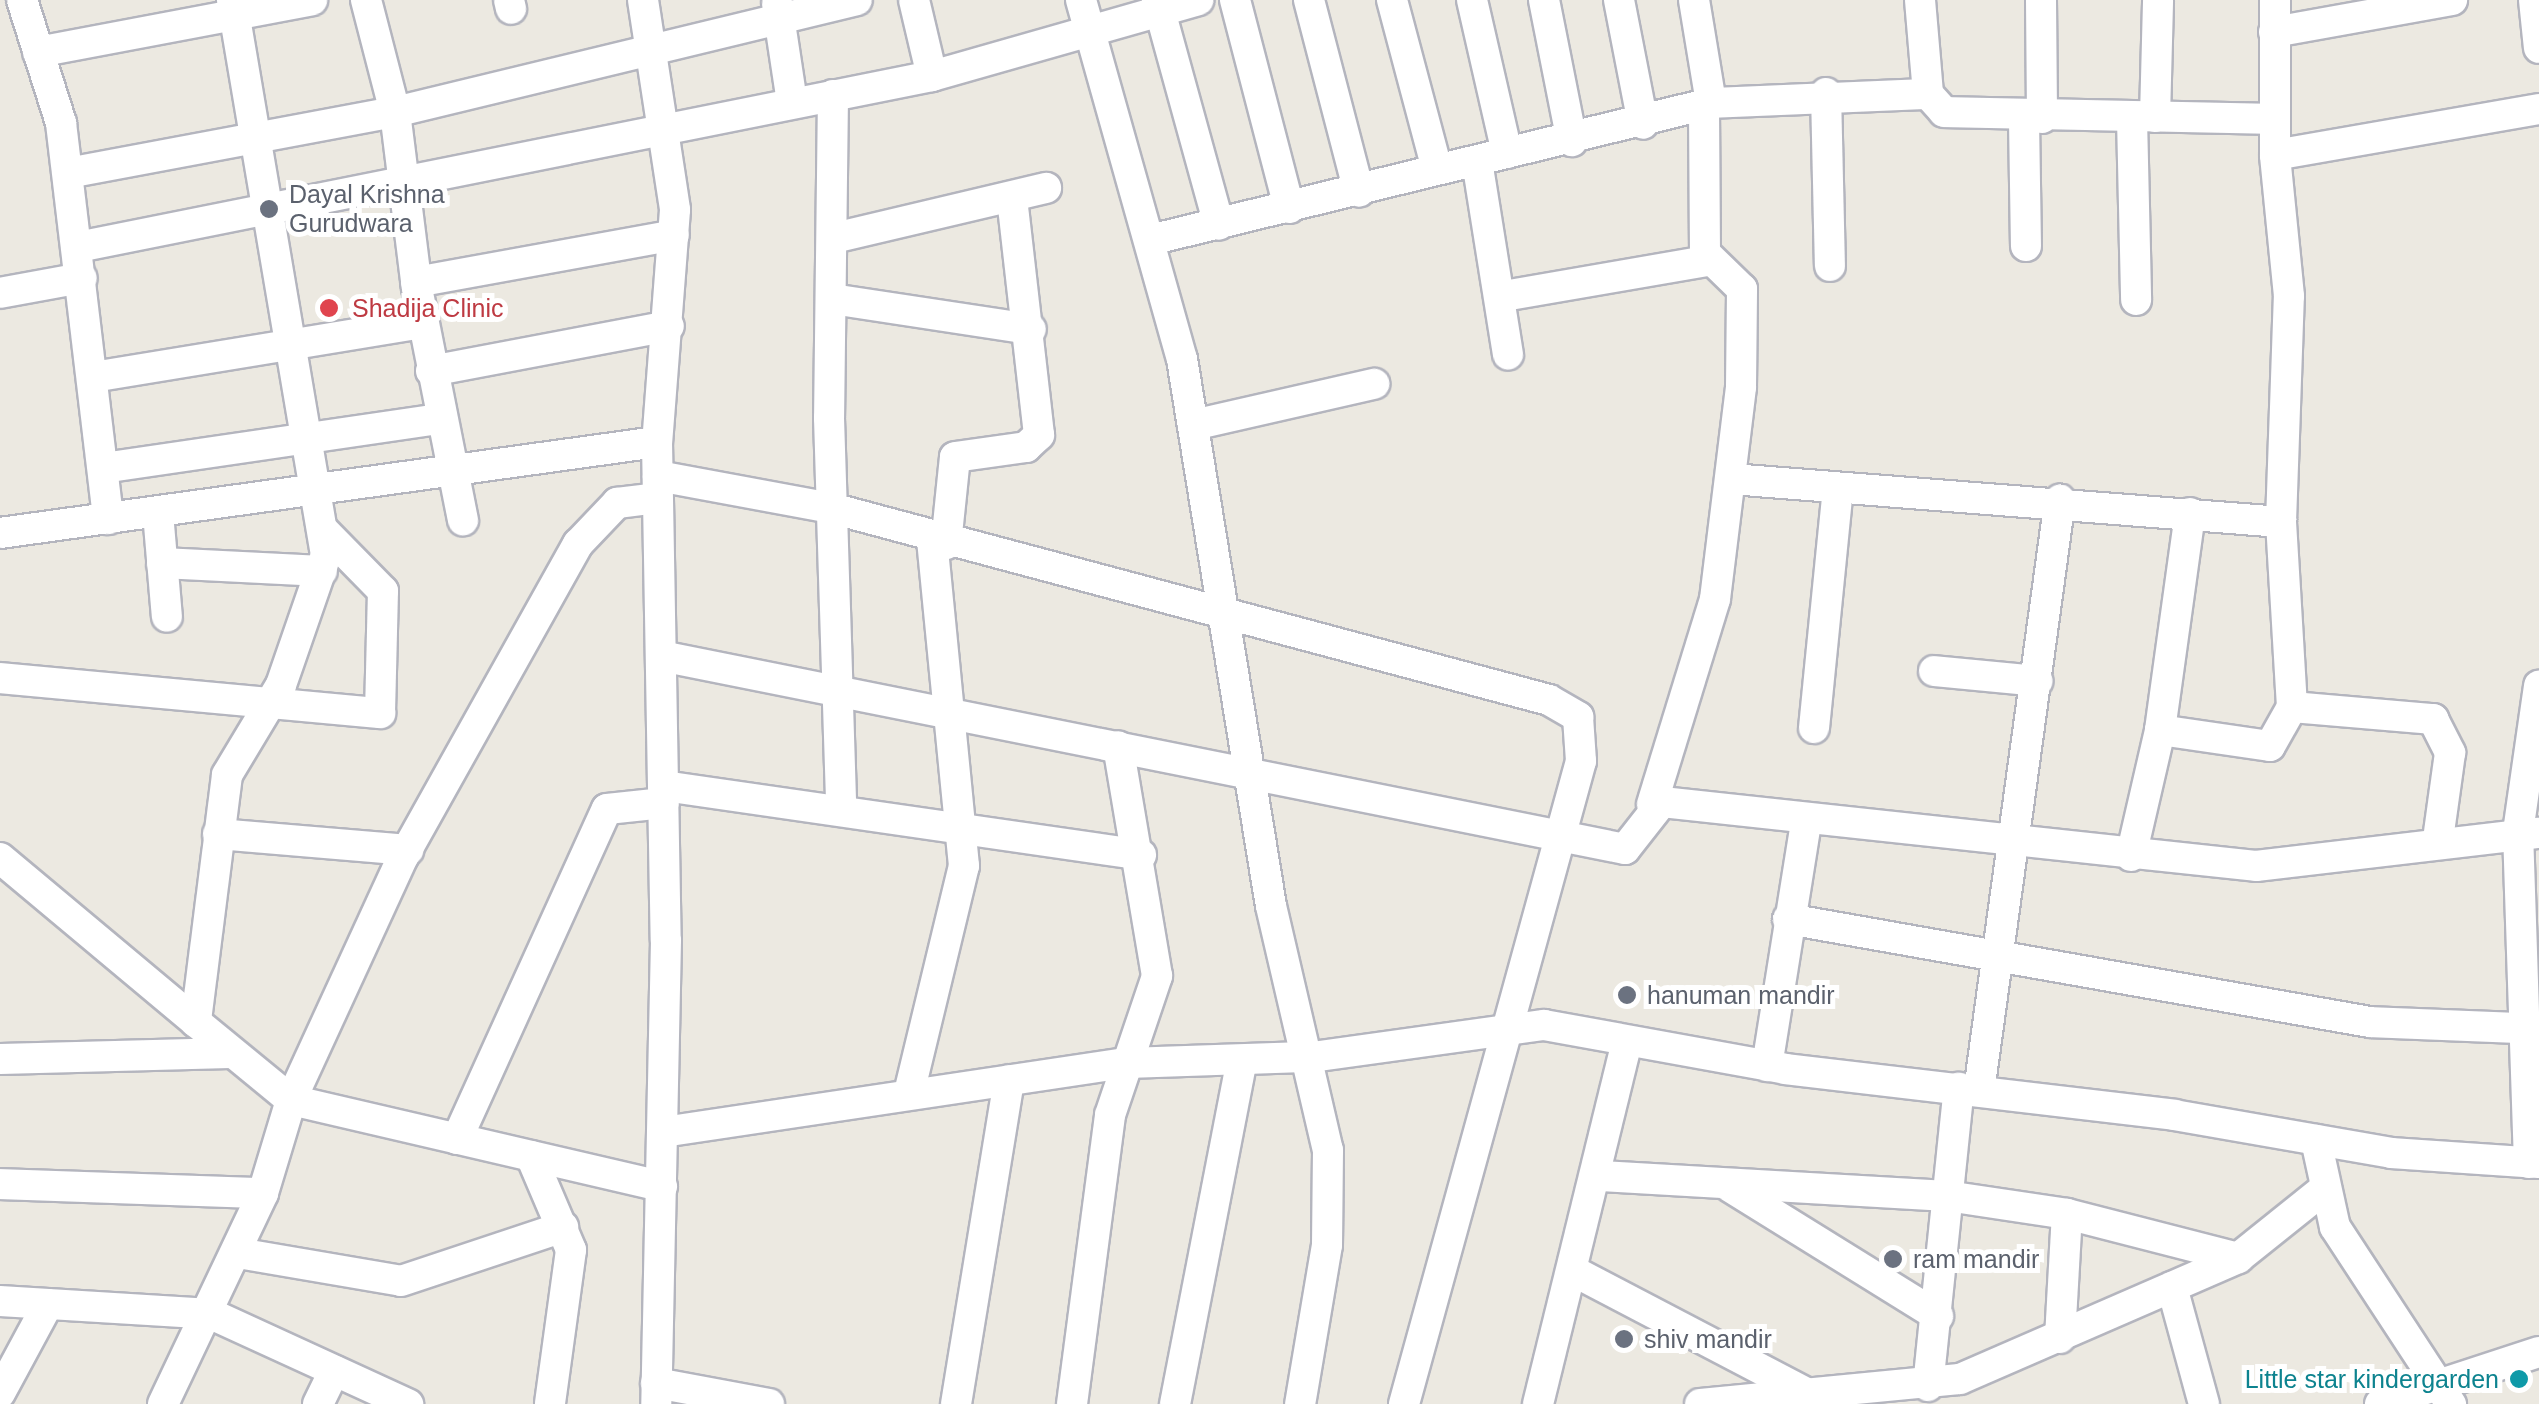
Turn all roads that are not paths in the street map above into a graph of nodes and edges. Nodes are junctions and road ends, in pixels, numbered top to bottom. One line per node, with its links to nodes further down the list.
1 (22, 0): 29 (street)
2 (312, 0): 23 (street)
3 (366, 0): 37 (street)
4 (643, 0): 27 (street)
5 (857, 0): 24 (street)
6 (914, 0): 30 (street)
7 (1082, 0): 26 (street)
8 (1198, 0): 22 (street)
9 (1234, 0): 54 (street)
10 (1310, 0): 52 (street)
11 (1392, 0): 48 (street)
12 (1472, 0): 45 (street)
13 (1544, 0): 44 (street)
14 (1619, 0): 41 (street)
15 (1694, 0): 35 (street)
16 (1920, 0): 33 (street)
17 (2041, 0): 39 (street)
18 (2158, 0): 38 (street)
19 (2275, 0): 25 (street)
20 (2452, 0): 25 (street)
21 (2534, 0): 28 (street)
22 (1158, 5): 26 (street); 56 (street)
23 (233, 8): 29 (street); 43 (street)
24 (778, 10): 27 (street); 34 (street)
25 (2274, 32): 40 (street)
26 (1093, 34): 30 (street); 59 (street)
27 (652, 44): 37 (street); 42 (street)
28 (2539, 48)
29 (38, 52): 49 (street)
30 (932, 76): 32 (street)
31 (1826, 93): 33 (street); 35 (street); 63 (street)
32 (833, 94): 34 (street); 58 (street)
33 (1928, 94): 39 (street)
34 (792, 102): 42 (street)
35 (1707, 105): 41 (street); 62 (street)
36 (2539, 109): 46 (street)
37 (395, 112): 43 (street); 50 (street)
38 (2144, 117): 39 (street); 40 (street); 69 (street)
39 (2033, 119): 60 (street)
40 (2275, 120): 46 (street)
41 (1643, 124): 44 (street)
42 (665, 126): 50 (street); 57 (street)
43 (256, 134): 49 (street); 55 (street)
44 (1572, 141): 45 (street)
45 (1508, 153): 47 (street)
46 (2275, 155): 94 (street)
47 (1477, 161): 48 (street); 67 (street)
48 (1437, 169): 52 (street)
49 (68, 173): 61 (street)
50 (405, 178): 55 (street); 65 (street)
51 (1046, 188): 53 (street)
52 (1359, 192): 54 (street)
53 (1012, 198): 58 (street); 72 (street)
54 (1289, 208): 56 (street)
55 (269, 209): 61 (street); 73 (street)
56 (1219, 225): 59 (street)
57 (674, 235): 65 (street); 71 (street)
58 (834, 238): 68 (street)
59 (1154, 240): 79 (street)
60 (2026, 246)
61 (78, 247): 64 (street)
62 (1708, 261): 67 (street); 84 (street)
63 (1830, 266)
64 (82, 278): 66 (street); 76 (street)
65 (416, 282): 70 (street)
66 (0, 293)
67 (1504, 296): 74 (street)
68 (832, 299): 72 (street); 89 (street)
69 (2136, 300)
70 (423, 323): 73 (street); 75 (street)
71 (669, 326): 75 (street); 81 (street)
72 (1031, 329): 97 (street)
73 (291, 343): 76 (street); 80 (street)
74 (1508, 355)
75 (432, 371): 78 (street)
76 (93, 376): 82 (street)
77 (1374, 384): 79 (street)
78 (440, 419): 80 (street); 83 (street)
79 (1194, 425): 100 (street)
80 (311, 438): 82 (street); 87 (street)
81 (658, 442): 83 (street); 85 (street)
82 (103, 468): 92 (street)
83 (453, 476): 87 (street); 93 (street)
84 (1731, 479): 86 (street); 117 (street)
85 (658, 487): 89 (street); 102 (street); 126 (street)
86 (1838, 488): 88 (street); 111 (street)
87 (318, 491): 91 (street); 95 (street)
88 (2060, 500): 90 (street); 105 (street)
89 (831, 508): 97 (street); 107 (street)
90 (2190, 512): 94 (street); 112 (street)
91 (158, 513): 92 (street); 98 (street)
92 (108, 519): 96 (street)
93 (463, 520)
94 (2280, 522): 108 (street)
95 (324, 531): 99 (street); 110 (street)
96 (0, 533)
97 (939, 543): 100 (street); 109 (street)
98 (162, 563): 99 (street); 101 (street)
99 (322, 572): 110 (street)
100 (1223, 616): 115 (street); 123 (street)
101 (166, 617)
102 (660, 656): 107 (street); 116 (street)
103 (1934, 671): 105 (street)
104 (0, 678): 110 (street)
105 (2038, 681): 125 (street)
106 (2539, 686): 113 (street)
107 (836, 689): 109 (street); 118 (street)
108 (2292, 707): 112 (street); 124 (street)
109 (944, 708): 114 (street); 120 (street)
110 (265, 709): 122 (street)
111 (1814, 728)
112 (2160, 730): 128 (street)
113 (2534, 736): 121 (street)
114 (1118, 746): 115 (street); 127 (street)
115 (1250, 769): 123 (street); 137 (street)
116 (664, 795): 118 (street); 146 (street); 147 (street)
117 (1652, 804): 119 (street); 123 (street)
118 (841, 808): 120 (street)
119 (1806, 822): 125 (street); 130 (street)
120 (961, 823): 127 (street); 144 (street)
121 (2528, 833): 124 (street); 134 (street)
122 (218, 834): 126 (street); 132 (street)
123 (1558, 836): 133 (street)
124 (2438, 839): 128 (street)
125 (2017, 843): 128 (street); 131 (street)
126 (408, 850): 145 (street)
127 (1141, 855): 140 (street)
128 (2131, 856)
129 (0, 858): 132 (street)
130 (1788, 919): 131 (street); 141 (street)
131 (2000, 955): 134 (street); 143 (street)
132 (196, 1022): 136 (street)
133 (1506, 1028): 135 (street); 137 (street); 186 (street)
134 (2522, 1028): 150 (street)
135 (1628, 1042): 141 (street); 151 (street)
136 (230, 1053): 138 (street); 145 (street)
137 (1312, 1057): 139 (street); 185 (street)
138 (0, 1059)
139 (1242, 1060): 140 (street); 184 (street)
140 (1127, 1063): 142 (street); 183 (street)
141 (1766, 1066): 143 (street)
142 (1009, 1080): 144 (street); 182 (street)
143 (1969, 1090): 148 (street); 157 (street)
144 (909, 1093): 146 (street)
145 (291, 1100): 147 (street); 156 (street)
146 (664, 1132): 153 (street)
147 (457, 1139): 149 (street)
148 (2316, 1140): 150 (street); 155 (street)
149 (531, 1156): 153 (street); 159 (street)
150 (2534, 1163)
151 (1601, 1176): 154 (street); 162 (street)
152 (0, 1184): 156 (street)
153 (662, 1186): 173 (street)
154 (1730, 1187): 157 (street); 167 (street)
155 (2323, 1190): 161 (street); 175 (street)
156 (263, 1193): 160 (street)
157 (1948, 1196): 158 (street); 167 (street)
158 (2067, 1214): 161 (street); 168 (street)
159 (562, 1227): 160 (street); 180 (street)
160 (238, 1253): 166 (street)
161 (2238, 1258): 163 (street)
162 (1575, 1272): 174 (street); 187 (street)
163 (2172, 1287): 168 (street); 189 (street)
164 (0, 1301): 165 (street)
165 (48, 1304): 166 (street); 172 (street)
166 (211, 1314): 170 (street); 177 (street)
167 (1938, 1316): 171 (street)
168 (2060, 1338): 171 (street)
169 (2539, 1352): 175 (street)
170 (334, 1371): 178 (street); 179 (street)
171 (1928, 1386): 174 (street)
172 (0, 1392)
173 (656, 1394): 181 (street)
174 (1810, 1395): 188 (street)
175 (2444, 1396): 176 (street)
176 (2395, 1402)
177 (164, 1404)
178 (318, 1404)
179 (408, 1404)
180 (550, 1404)
181 (769, 1404)
182 (956, 1404)
183 (1072, 1404)
184 (1175, 1404)
185 (1300, 1404)
186 (1404, 1404)
187 (1538, 1404)
188 (1700, 1404)
189 (2204, 1404)

